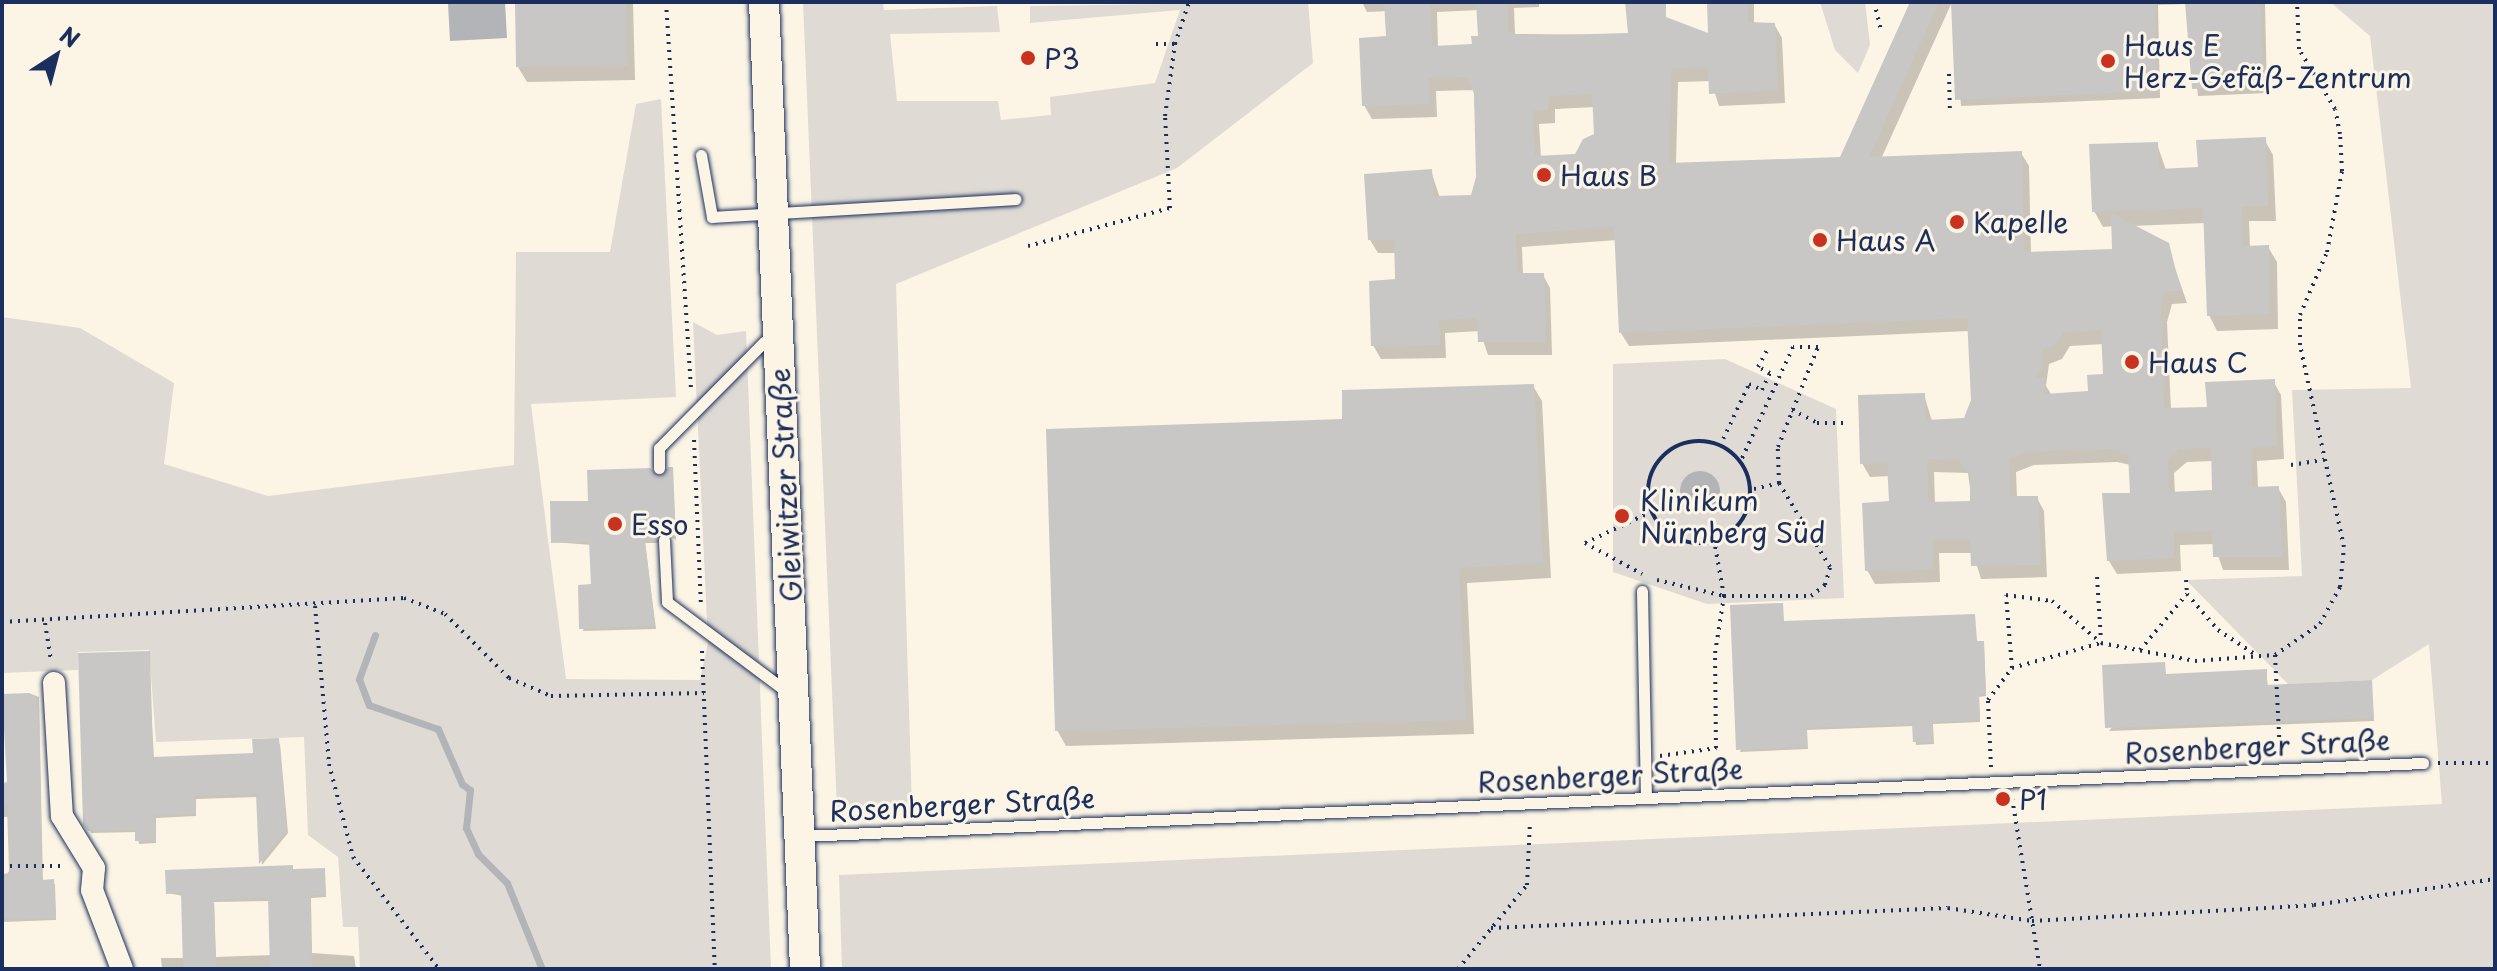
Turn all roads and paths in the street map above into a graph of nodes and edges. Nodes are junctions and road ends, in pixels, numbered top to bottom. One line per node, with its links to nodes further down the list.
1 (666, 2): 18 (path)
2 (764, 2): 13 (main road, Gleiwitzer Straße)
3 (1189, 2): 8 (path)
4 (1874, 2): 6 (path)
5 (2297, 2): 21 (path)
6 (1881, 30)
7 (1156, 44): 8 (path)
8 (1175, 44): 14 (path)
9 (1949, 74): 10 (path)
10 (1950, 114)
11 (701, 155): 13 (lane)
12 (1015, 199): 13 (lane)
13 (775, 215): 15 (main road, Gleiwitzer Straße)
14 (1028, 246)
15 (778, 335): 18 (lane); 46 (main road, Gleiwitzer Straße)
16 (1768, 348): 20 (path)
17 (1792, 409): 19 (path); 22 (path); 25 (path)
18 (692, 418): 24 (lane); 38 (path)
19 (1846, 423)
20 (1720, 446): 22 (path); 27 (path)
21 (2328, 459): 23 (path); 41 (path)
22 (1740, 463): 26 (path)
23 (2291, 465)
24 (659, 468)
25 (1779, 483): 26 (path); 34 (path)
26 (1753, 489): 29 (path)
27 (1651, 512): 29 (path); 34 (path)
28 (664, 540): 38 (lane)
29 (1714, 540): 34 (path)
30 (2097, 577): 39 (path)
31 (2186, 580): 33 (path)
32 (1642, 591): 47 (lane)
33 (2187, 594): 40 (path); 42 (path)
34 (1724, 596): 47 (path)
35 (315, 606): 37 (path); 45 (path); 62 (path)
36 (2, 622): 37 (path)
37 (45, 623): 44 (path)
38 (702, 623): 45 (path); 46 (lane)
39 (2101, 643): 40 (path); 43 (path); 43 (path)
40 (2140, 650): 42 (path)
41 (2275, 655): 42 (path); 50 (path)
42 (2258, 657)
43 (2012, 668): 52 (path)
44 (54, 683): 57 (street)
45 (704, 693): 63 (path)
46 (794, 696): 55 (main road, Gleiwitzer Straße)
47 (1646, 758): 53 (lane)
48 (2423, 763): 49 (path); 50 (lane, Rosenberger Straße)
49 (2495, 763)
50 (2281, 769): 51 (lane, Rosenberger Straße)
51 (2009, 781): 52 (lane, Rosenberger Straße); 59 (path)
52 (1992, 782): 53 (lane, Rosenberger Straße)
53 (1646, 797): 54 (lane, Rosenberger Straße)
54 (1531, 802): 55 (lane, Rosenberger Straße); 60 (path)
55 (798, 836): 64 (main road, Gleiwitzer Straße)
56 (2, 866): 57 (path)
57 (94, 868): 61 (street)
58 (2495, 879): 59 (path)
59 (2032, 921): 60 (path); 66 (path)
60 (1491, 928): 65 (path)
61 (122, 969)
62 (439, 969)
63 (715, 969)
64 (805, 969)
65 (1458, 969)
66 (2040, 969)

